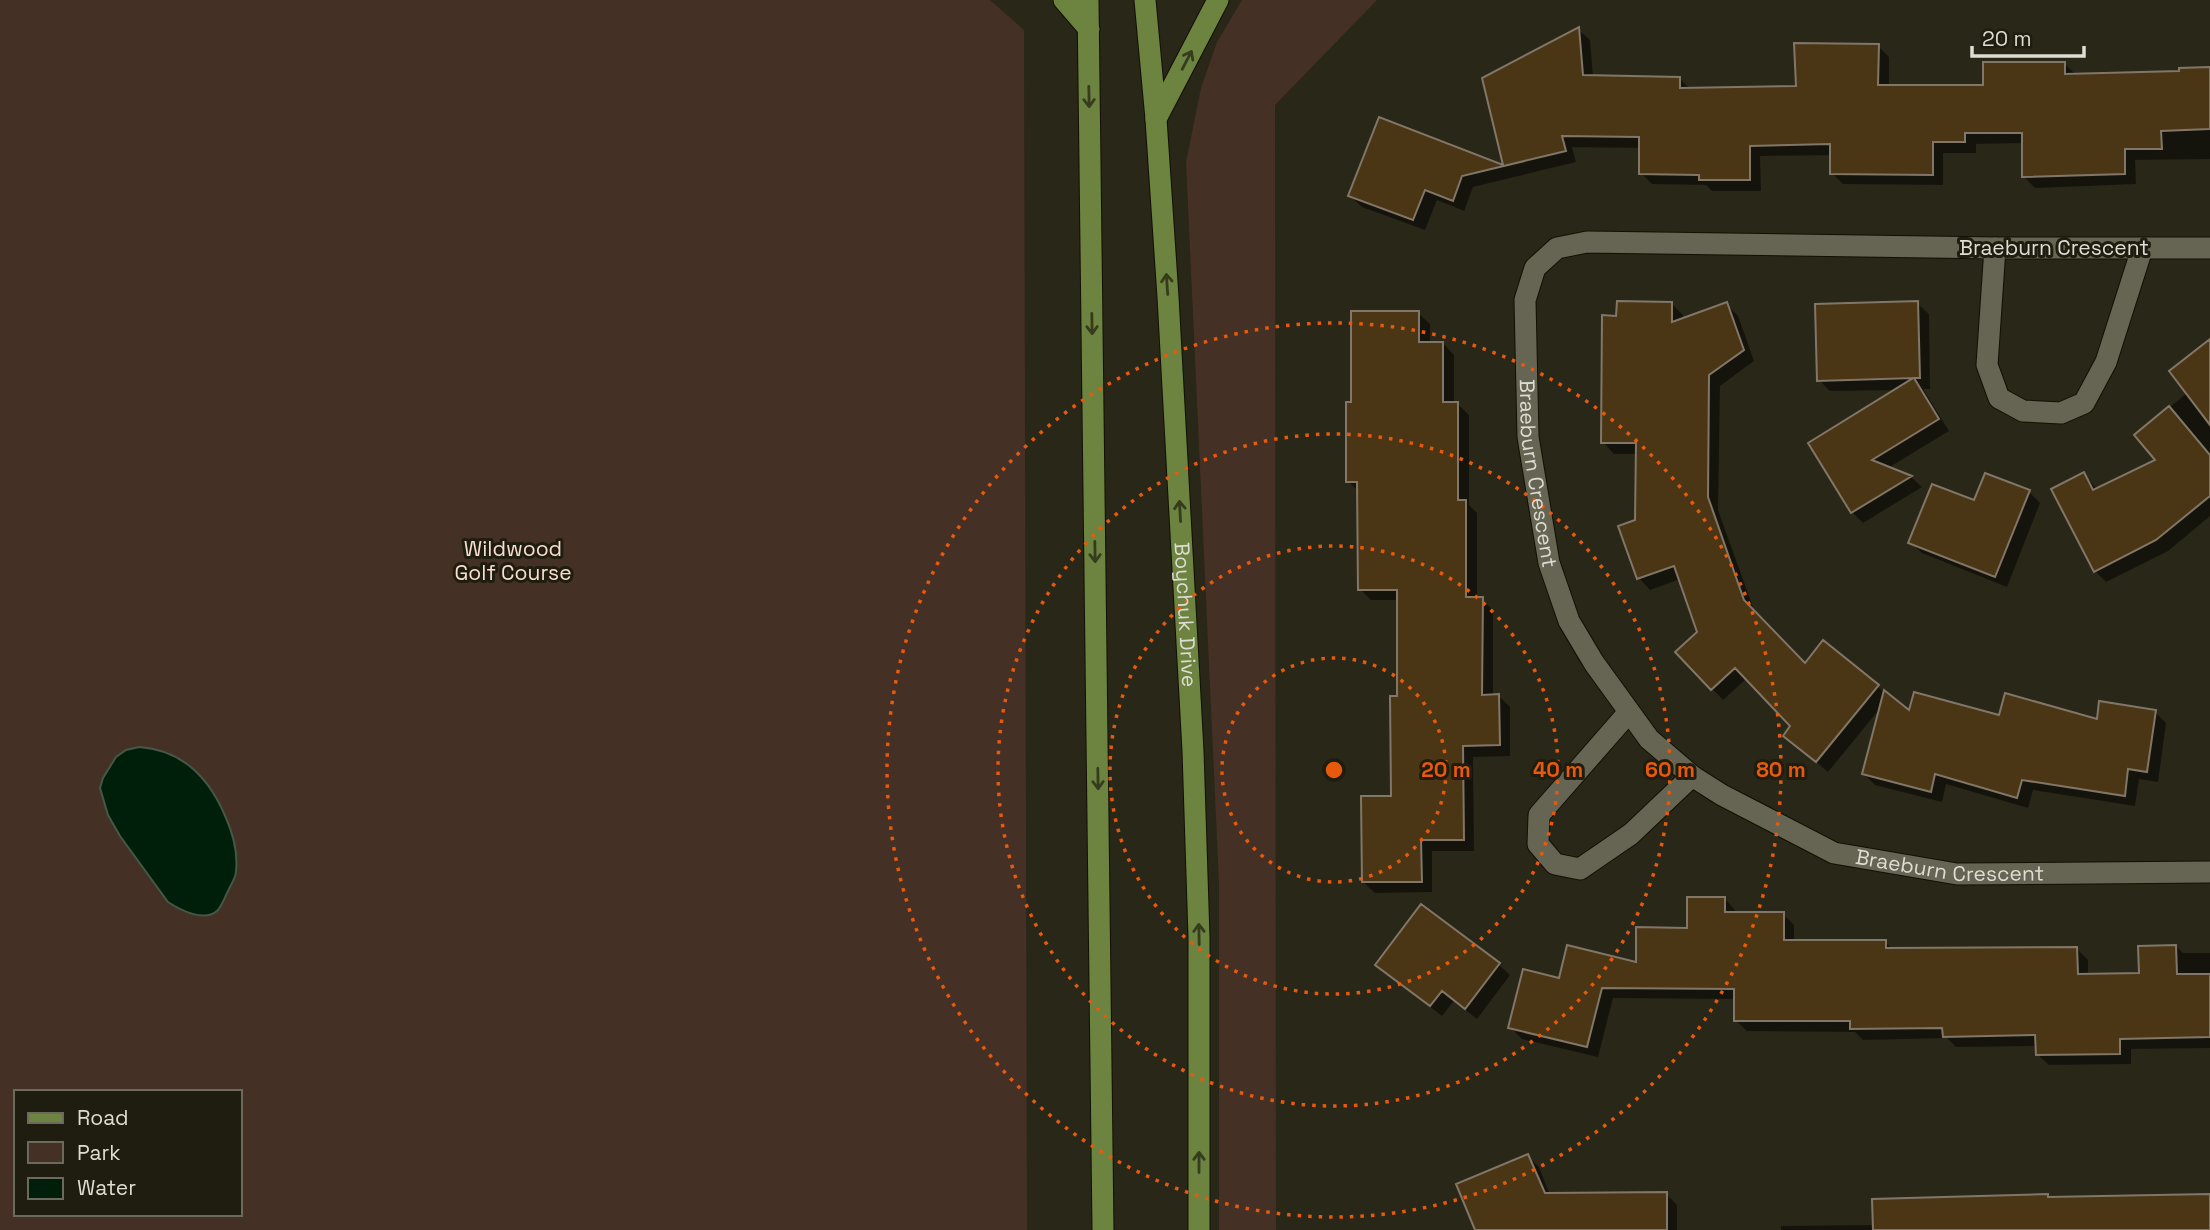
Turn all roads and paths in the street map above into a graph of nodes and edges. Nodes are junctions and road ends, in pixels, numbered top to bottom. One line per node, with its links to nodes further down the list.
1 (1065, 0): 5 (main road)
2 (1088, 0): 5 (main road)
3 (1145, 0): 6 (main road, Boychuk Drive)
4 (1218, 0): 6 (main road, one-way to 4)
5 (1088, 29): 13 (main road, one-way to 13)
6 (1156, 120): 14 (main road, Boychuk Drive, one-way to 6)
7 (2210, 247): 9 (street, Braeburn Crescent)
8 (1995, 248): 9 (street, Braeburn Crescent); 9 (street); 10 (street, Braeburn Crescent)
9 (2142, 249)
10 (1629, 712): 11 (street, Braeburn Crescent); 11 (street)
11 (1692, 776): 12 (street, Braeburn Crescent)
12 (2210, 872)
13 (1103, 1230)
14 (1199, 1230)

